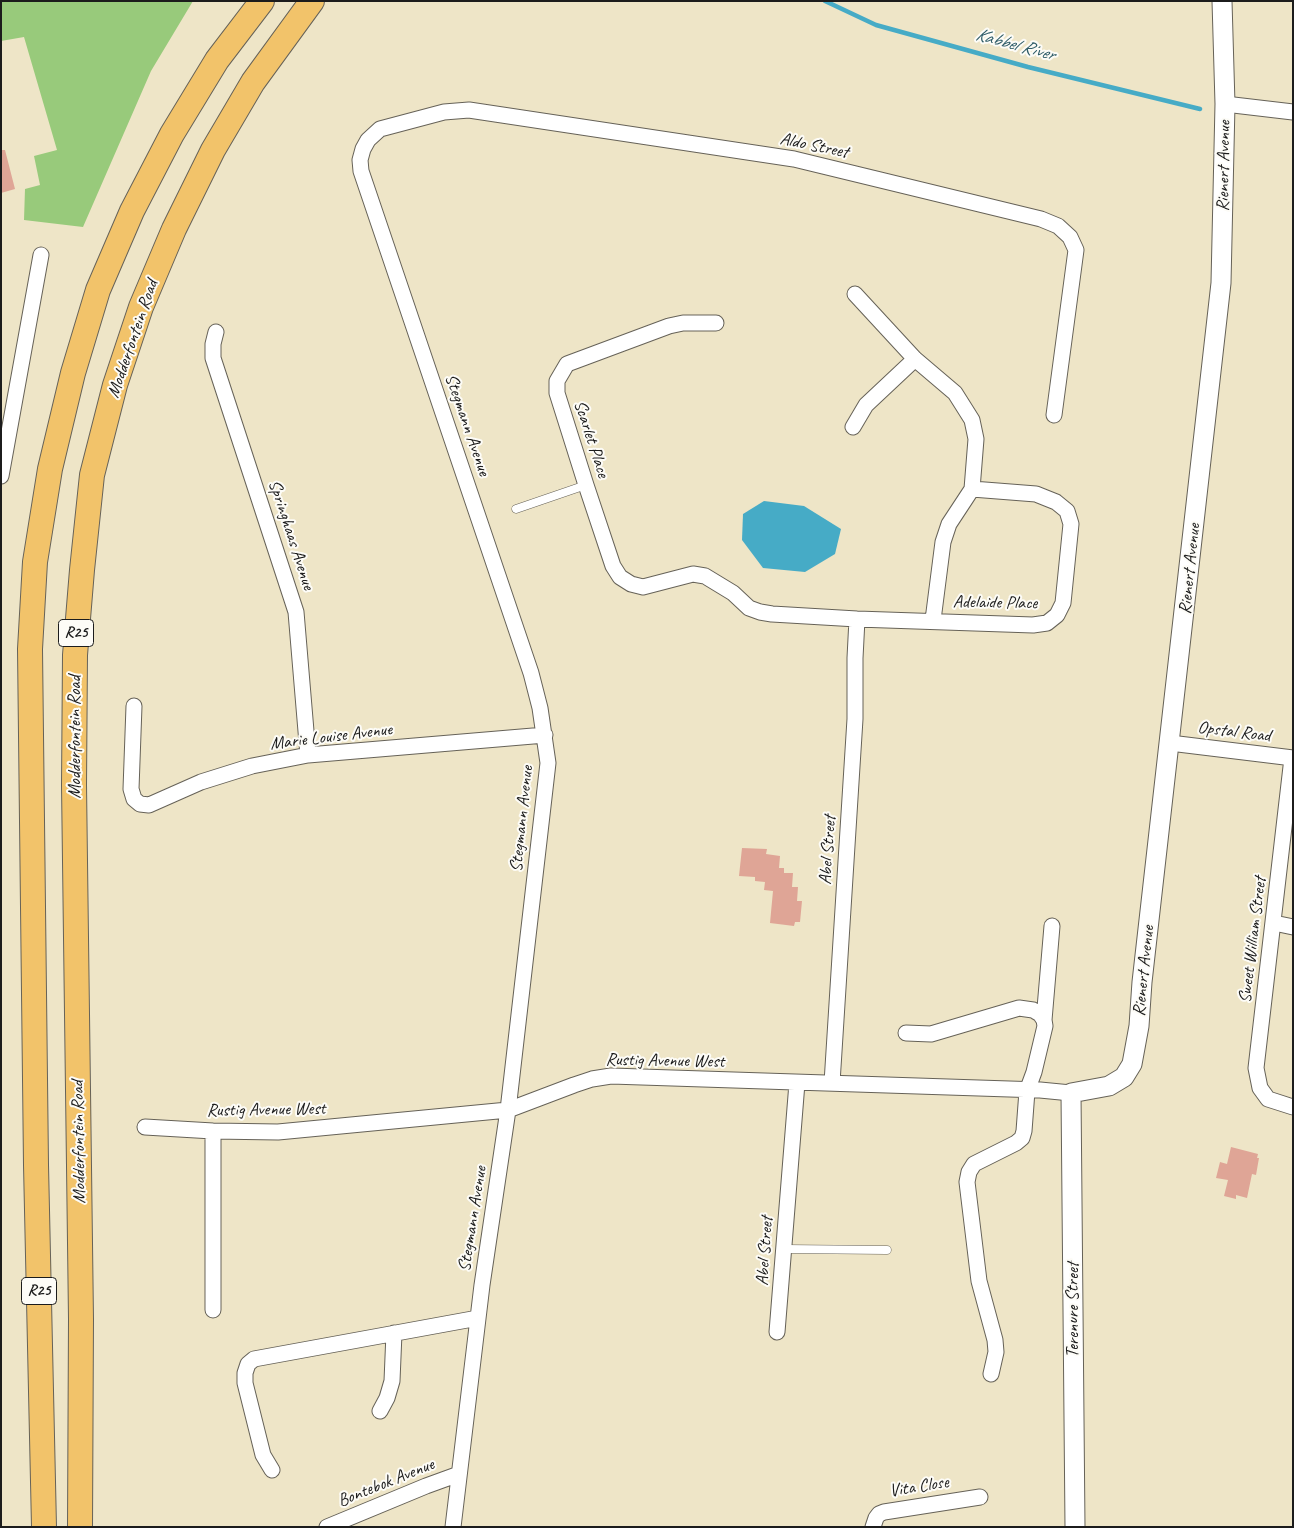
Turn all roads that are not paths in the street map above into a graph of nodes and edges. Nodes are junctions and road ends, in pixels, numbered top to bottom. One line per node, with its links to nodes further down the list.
1 (262, 1): 50 (main road, R25)
2 (312, 1): 51 (main road, Modderfontein Road / R25)
3 (1222, 1): 4 (street, Rienert Avenue)
4 (1225, 104): 5 (street); 23 (street, Rienert Avenue)
5 (1293, 112)
6 (368, 140): 12 (street, Aldo Street); 22 (street, Stegmann Avenue)
7 (41, 256): 14 (street)
8 (855, 294): 11 (street, Adelaide Place)
9 (716, 323): 15 (street, Scarlet Place)
10 (216, 332): 24 (street, Springhaas Avenue)
11 (915, 359): 13 (street); 16 (street, Adelaide Place)
12 (1054, 416)
13 (853, 427)
14 (1, 476)
15 (586, 485): 17 (lane); 18 (street, Scarlet Place)
16 (972, 489): 20 (street, Adelaide Place); 20 (street, Adelaide Place)
17 (516, 509)
18 (717, 582): 19 (street, Adelaide Place)
19 (857, 619): 20 (street, Adelaide Place); 32 (street, Abel Street)
20 (933, 620)
21 (134, 706): 24 (street, Marie Louise Avenue)
22 (545, 735): 24 (street, Marie Louise Avenue); 36 (street, Stegmann Avenue)
23 (1170, 743): 25 (street, Opstal Road); 34 (street, Rienert Avenue)
24 (308, 755)
25 (1292, 758): 26 (street, Sweet William Street)
26 (1274, 923): 28 (street); 35 (street, Sweet William Street)
27 (1052, 926): 29 (street)
28 (1293, 927)
29 (1044, 1020): 30 (street); 33 (street)
30 (906, 1033)
31 (797, 1083): 32 (street, Rustig Avenue West); 36 (street, Rustig Avenue West); 39 (street, Abel Street)
32 (832, 1083): 33 (street, Rustig Avenue West)
33 (1027, 1091): 34 (street, Rustig Avenue West); 45 (street)
34 (1071, 1093): 55 (street, Terenure Street)
35 (1293, 1107)
36 (508, 1110): 38 (street, Rustig Avenue West); 42 (street, Stegmann Avenue)
37 (145, 1127): 38 (street, Rustig Avenue West)
38 (213, 1131): 41 (street)
39 (784, 1249): 40 (lane); 43 (street, Abel Street)
40 (887, 1250)
41 (213, 1310)
42 (478, 1318): 44 (street); 48 (street, Stegmann Avenue)
43 (778, 1332)
44 (394, 1333): 46 (street); 47 (street)
45 (991, 1374)
46 (380, 1411)
47 (272, 1470)
48 (459, 1474): 52 (street, Bontebok Avenue); 53 (street, Stegmann Avenue)
49 (980, 1496): 54 (street, Vita Close)
50 (44, 1527)
51 (80, 1527)
52 (327, 1527)
53 (453, 1527)
54 (873, 1527)
55 (1075, 1527)

